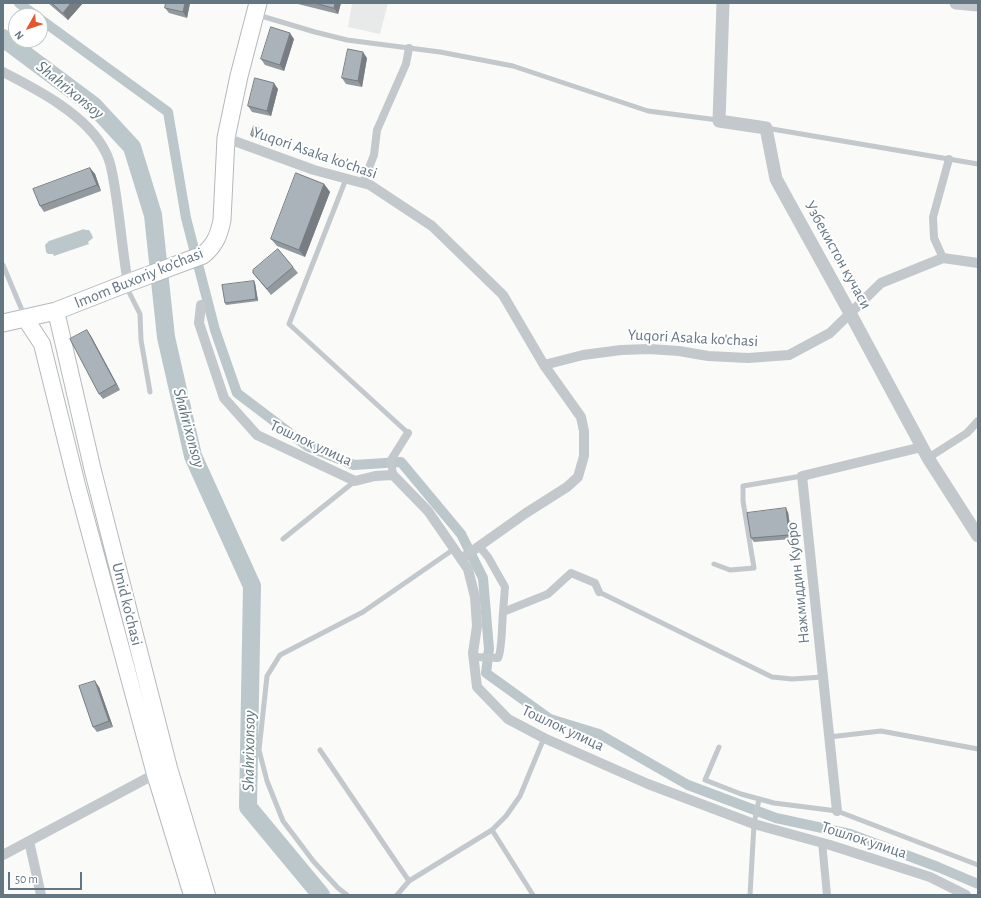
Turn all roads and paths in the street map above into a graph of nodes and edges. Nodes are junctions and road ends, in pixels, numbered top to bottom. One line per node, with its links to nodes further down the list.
1 (723, 3): 7 (street)
2 (956, 3): 3 (street)
3 (973, 4)
4 (256, 8): 5 (lane); 9 (highway, lmom Buxoriy ko'chasi)
5 (409, 48): 7 (lane); 13 (street)
6 (3, 72): 17 (street)
7 (719, 120): 8 (street)
8 (766, 128): 10 (lane); 20 (street, Узбекистон кучаси)
9 (226, 138): 12 (street, Yuqori Asaka ko'chasi); 17 (highway, lmom Buxoriy ko'chasi)
10 (949, 159): 11 (lane); 14 (street)
11 (978, 164)
12 (346, 179): 13 (street, Yuqori Asaka ko'chasi); 26 (lane)
13 (363, 183): 23 (street, Yuqori Asaka ko'chasi)
14 (943, 258): 15 (street); 20 (street, Yuqori Asaka ko'chasi)
15 (978, 263)
16 (3, 265): 21 (lane)
17 (126, 283): 19 (highway, lmom Buxoriy ko'chasi); 24 (lane)
18 (201, 305): 30 (street, Тошлок улица)
19 (56, 311): 21 (highway, lmom Buxoriy ko'chasi); 58 (main road, Umid ko'chasi)
20 (850, 313): 23 (street, Yuqori Asaka ko'chasi); 27 (street, Узбекистон кучаси)
21 (25, 318): 22 (highway, lmom Buxoriy ko'chasi); 46 (main road, Umid ko'chasi)
22 (3, 323)
23 (544, 365): 33 (street)
24 (150, 392)
25 (978, 421): 27 (street)
26 (408, 433): 28 (street)
27 (925, 453): 29 (street); 31 (street, Узбекистон кучаси)
28 (392, 468): 30 (street, Тошлок улица); 34 (street, Тошлок улица)
29 (802, 476): 36 (lane); 40 (street, Нажмиддин Кубро)
30 (355, 481): 32 (lane)
31 (978, 536)
32 (282, 539)
33 (478, 546): 35 (street); 38 (street)
34 (454, 549): 35 (street, Тошлок улица); 59 (lane)
35 (461, 559): 39 (street, Тошлок улица)
36 (714, 564)
37 (598, 592): 38 (street); 40 (lane)
38 (503, 612): 39 (street)
39 (474, 657): 42 (street, Тошлок улица)
40 (822, 677): 41 (street, Нажмиддин Кубро)
41 (829, 737): 44 (lane); 48 (street, Нажмиддин Кубро)
42 (544, 738): 49 (street, Тошлок улица); 50 (lane)
43 (719, 747): 47 (lane)
44 (978, 749)
45 (320, 750): 55 (lane)
46 (155, 774): 51 (street); 57 (main road, Umid ko'chasi)
47 (759, 799): 48 (lane); 49 (lane)
48 (837, 811): 54 (lane)
49 (754, 824): 52 (street, Тошлок улица); 62 (lane)
50 (492, 830): 55 (lane); 61 (lane)
51 (28, 841): 53 (street); 56 (street)
52 (822, 842): 63 (street); 64 (street, Тошлок улица)
53 (3, 854)
54 (978, 865)
55 (410, 881): 60 (lane)
56 (41, 895)
57 (192, 895)
58 (207, 895)
59 (347, 895)
60 (397, 895)
61 (533, 895)
62 (750, 895)
63 (826, 895)
64 (966, 895)

